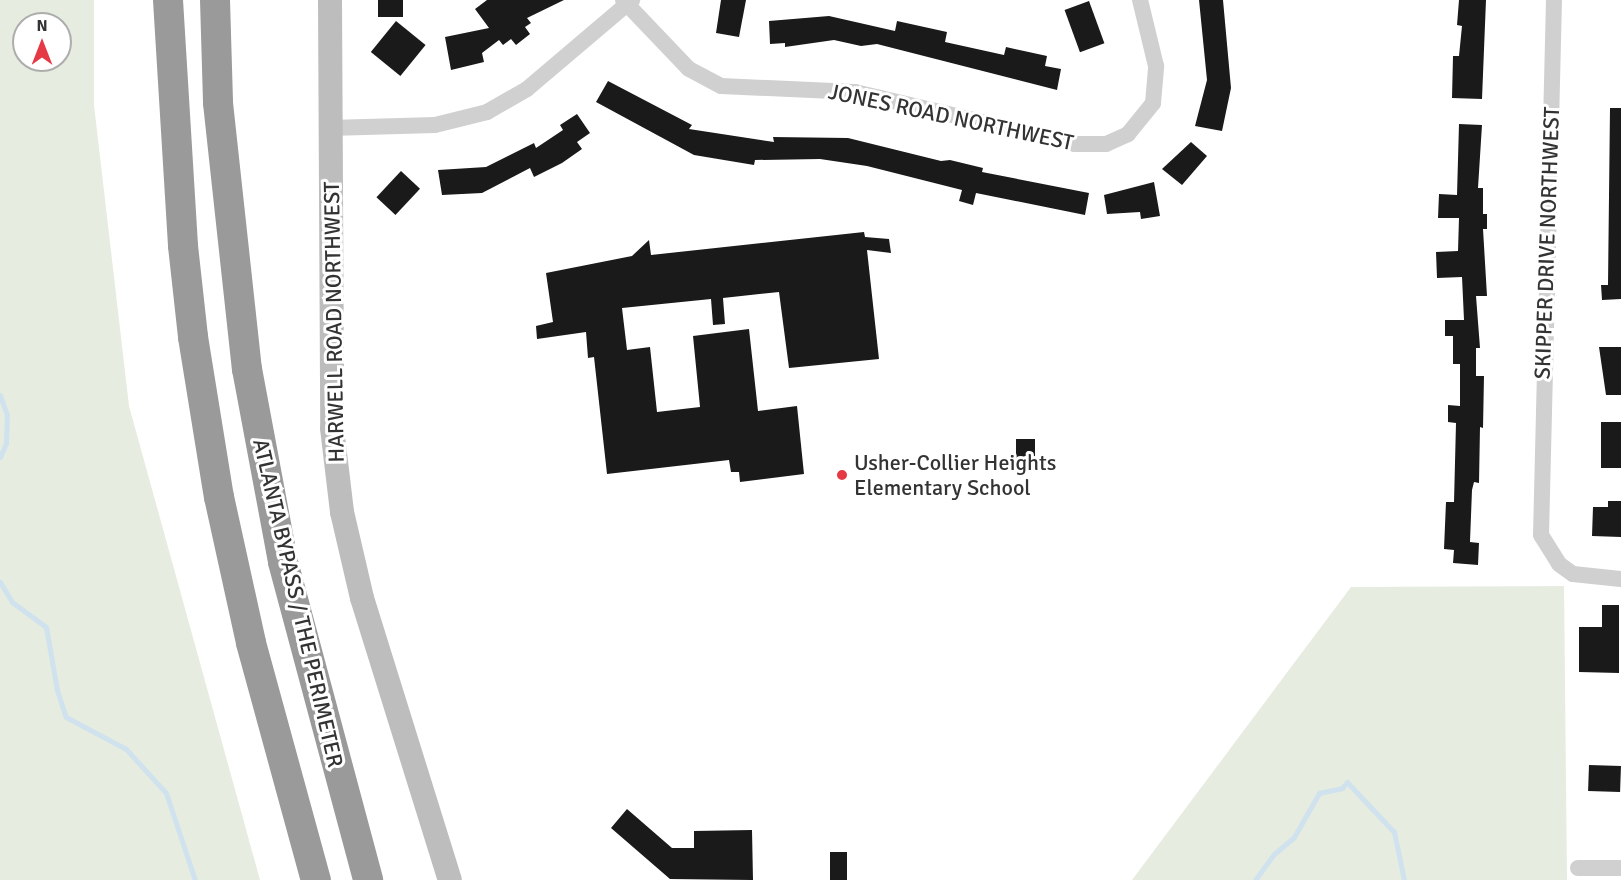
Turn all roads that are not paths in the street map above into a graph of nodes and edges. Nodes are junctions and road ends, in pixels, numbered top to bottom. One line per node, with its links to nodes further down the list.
1 (168, 0): 11 (highway)
2 (215, 0): 12 (highway, ATLANTA BYPASS / THE PERIMETER)
3 (330, 0): 7 (street, HARWELL ROAD NORTHWEST)
4 (1140, 0): 6 (street, JONES ROAD NORTHWEST)
5 (1554, 0): 8 (street, SKIPPER DRIVE NORTHWEST)
6 (627, 1): 7 (street)
7 (330, 128): 13 (street, HARWELL ROAD NORTHWEST)
8 (1621, 579)
9 (1578, 868): 10 (street)
10 (1621, 868)
11 (316, 880)
12 (368, 880)
13 (450, 880)

